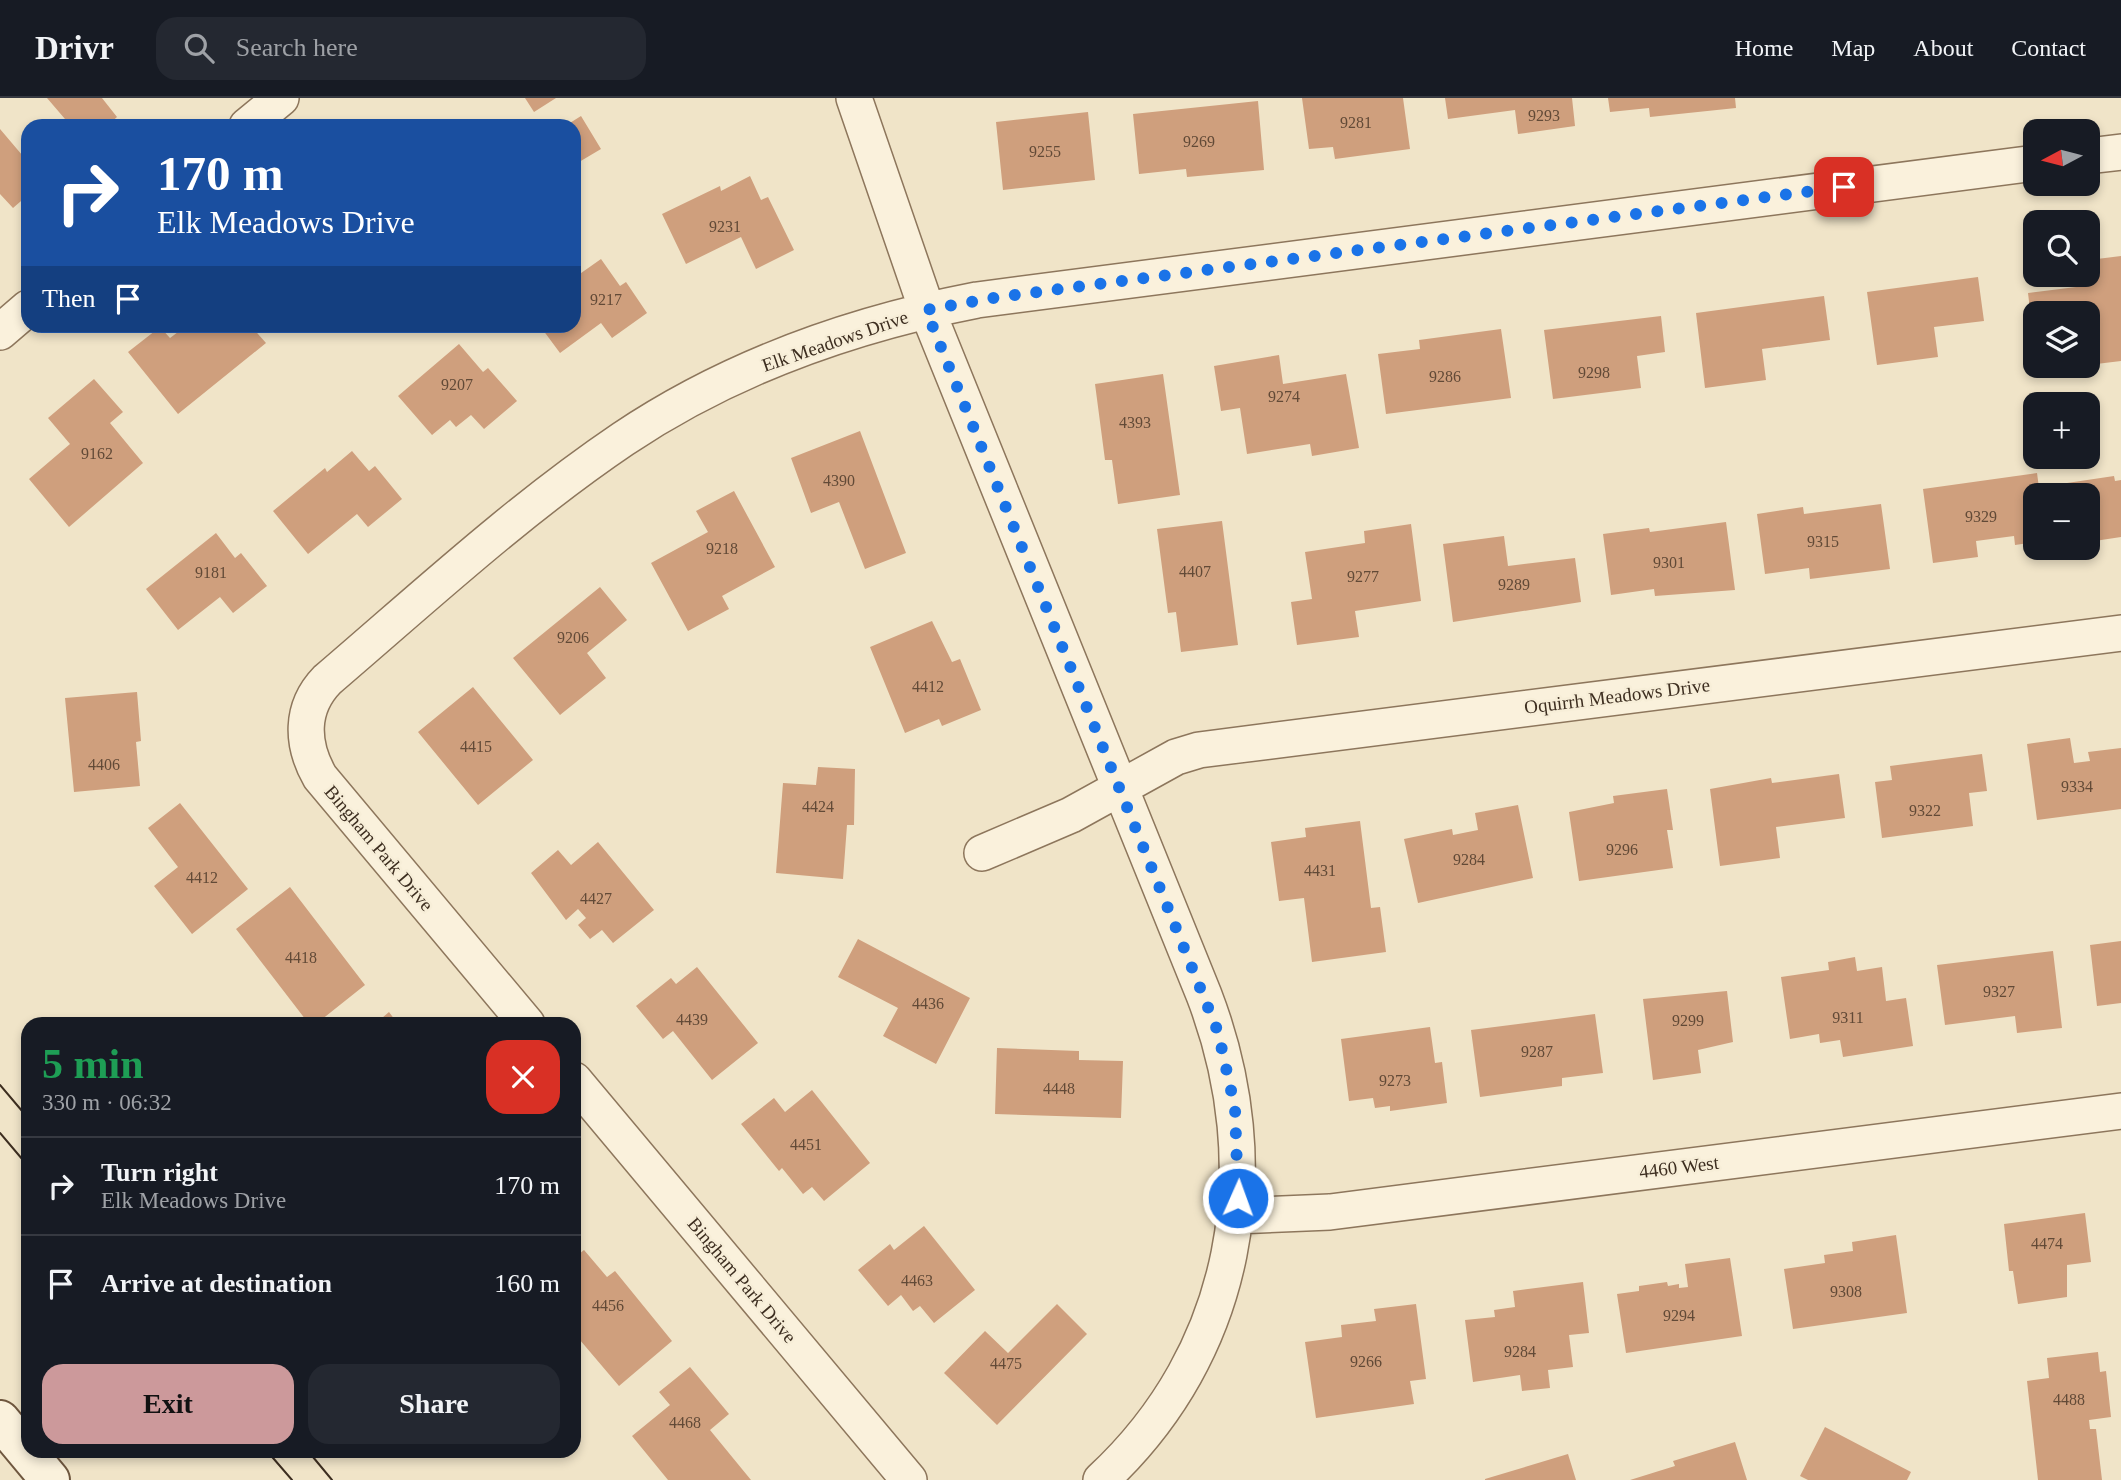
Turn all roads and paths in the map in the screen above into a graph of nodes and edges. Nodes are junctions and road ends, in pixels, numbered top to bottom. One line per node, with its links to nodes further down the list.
1 (281, 98): 3 (street)
2 (854, 98): 7 (street)
3 (256, 119)
4 (2121, 152): 5 (street)
5 (2100, 155)
6 (2023, 165): 7 (street, Elk Meadows Drive)
7 (926, 310): 11 (street, Elk Meadows Drive); 12 (street)
8 (21, 314): 9 (street)
9 (0, 331)
10 (2121, 632): 12 (street, Oquirrh Meadows Drive)
11 (306, 726): 14 (street, Bingham Park Drive)
12 (1121, 787): 13 (street, Oquirrh Meadows Drive); 17 (street)
13 (982, 853)
14 (521, 1017)
15 (581, 1088): 22 (street, Bingham Park Drive)
16 (2121, 1111): 17 (street, 4460 West)
17 (1236, 1216): 23 (street)
18 (0, 1420): 19 (main road)
19 (21, 1445)
20 (32, 1458): 21 (main road)
21 (50, 1480)
22 (909, 1480)
23 (1101, 1480)

